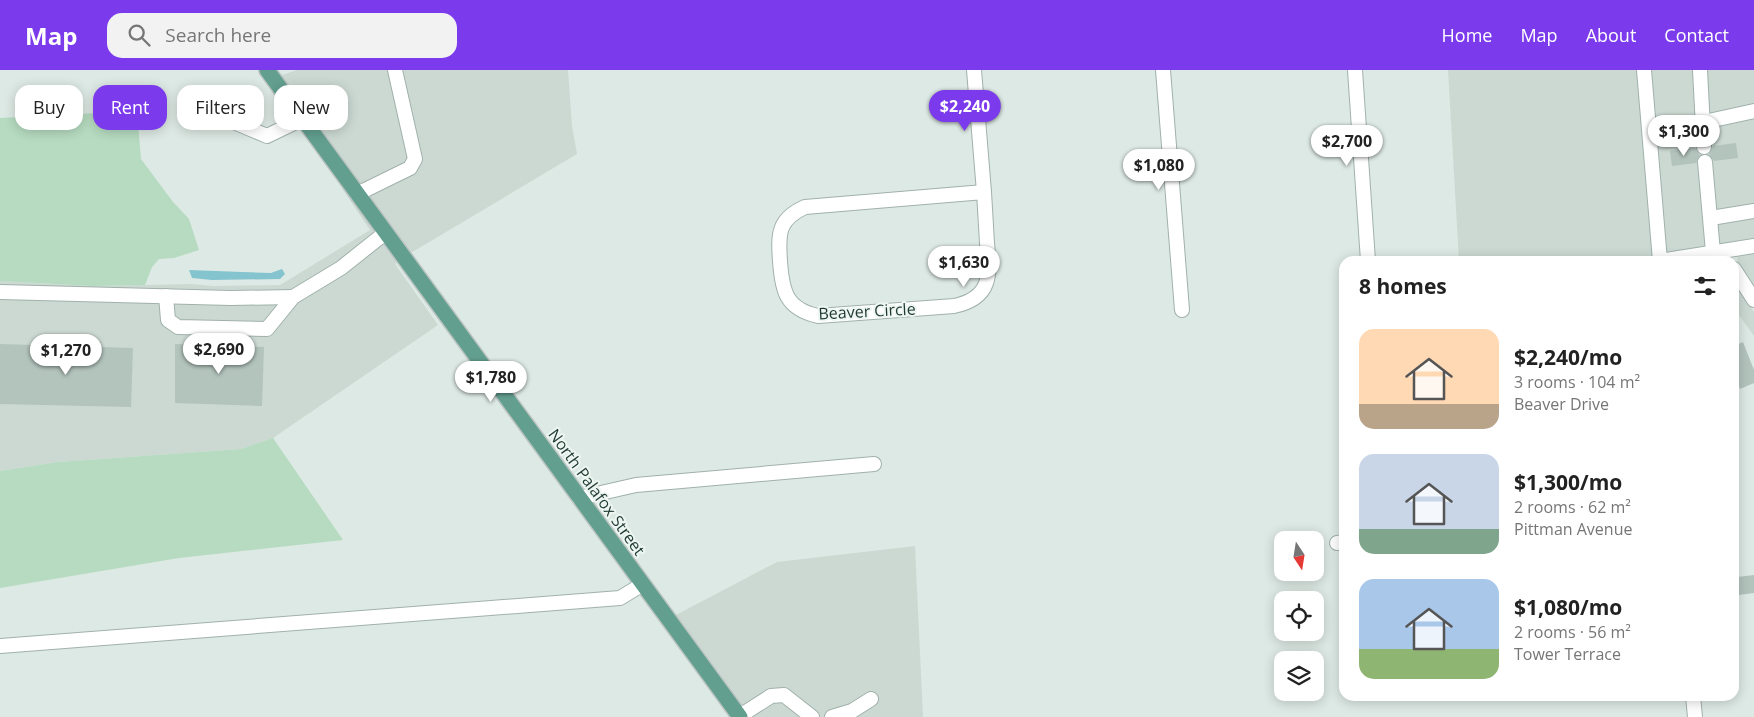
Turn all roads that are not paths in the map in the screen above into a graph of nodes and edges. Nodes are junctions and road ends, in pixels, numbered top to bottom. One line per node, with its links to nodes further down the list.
1 (395, 70): 17 (street)
2 (974, 70): 16 (street)
3 (1163, 70): 32 (street)
4 (1355, 70): 23 (street)
5 (1644, 70): 24 (street)
6 (1700, 70): 10 (street)
7 (270, 71): 8 (main road, North Palafox Street)
8 (279, 85)
9 (1754, 111): 10 (street)
10 (1704, 122): 14 (street)
11 (253, 130): 12 (street)
12 (279, 130)
13 (310, 130): 17 (main road, North Palafox Street)
14 (1704, 147)
15 (1705, 162): 19 (street)
16 (984, 192): 16 (street, Beaver Circle)
17 (357, 194): 20 (main road, North Palafox Street)
18 (1754, 211): 19 (street)
19 (1711, 218): 22 (street)
20 (386, 233): 30 (street); 34 (main road, North Palafox Street)
21 (1754, 246): 26 (street)
22 (1713, 252): 25 (street); 26 (street)
23 (1368, 256)
24 (1660, 256)
25 (1689, 256)
26 (1730, 256)
27 (1739, 278): 31 (street)
28 (0, 292): 29 (street)
29 (166, 296): 30 (street); 30 (street)
30 (293, 297)
31 (1754, 300)
32 (1182, 310)
33 (874, 464): 34 (street)
34 (579, 498): 35 (main road, North Palafox Street)
35 (643, 584): 36 (street); 39 (main road, North Palafox Street)
36 (0, 646)
37 (871, 699): 41 (street)
38 (1693, 701): 42 (street)
39 (740, 717): 40 (street)
40 (812, 717)
41 (832, 717)
42 (1695, 717)

